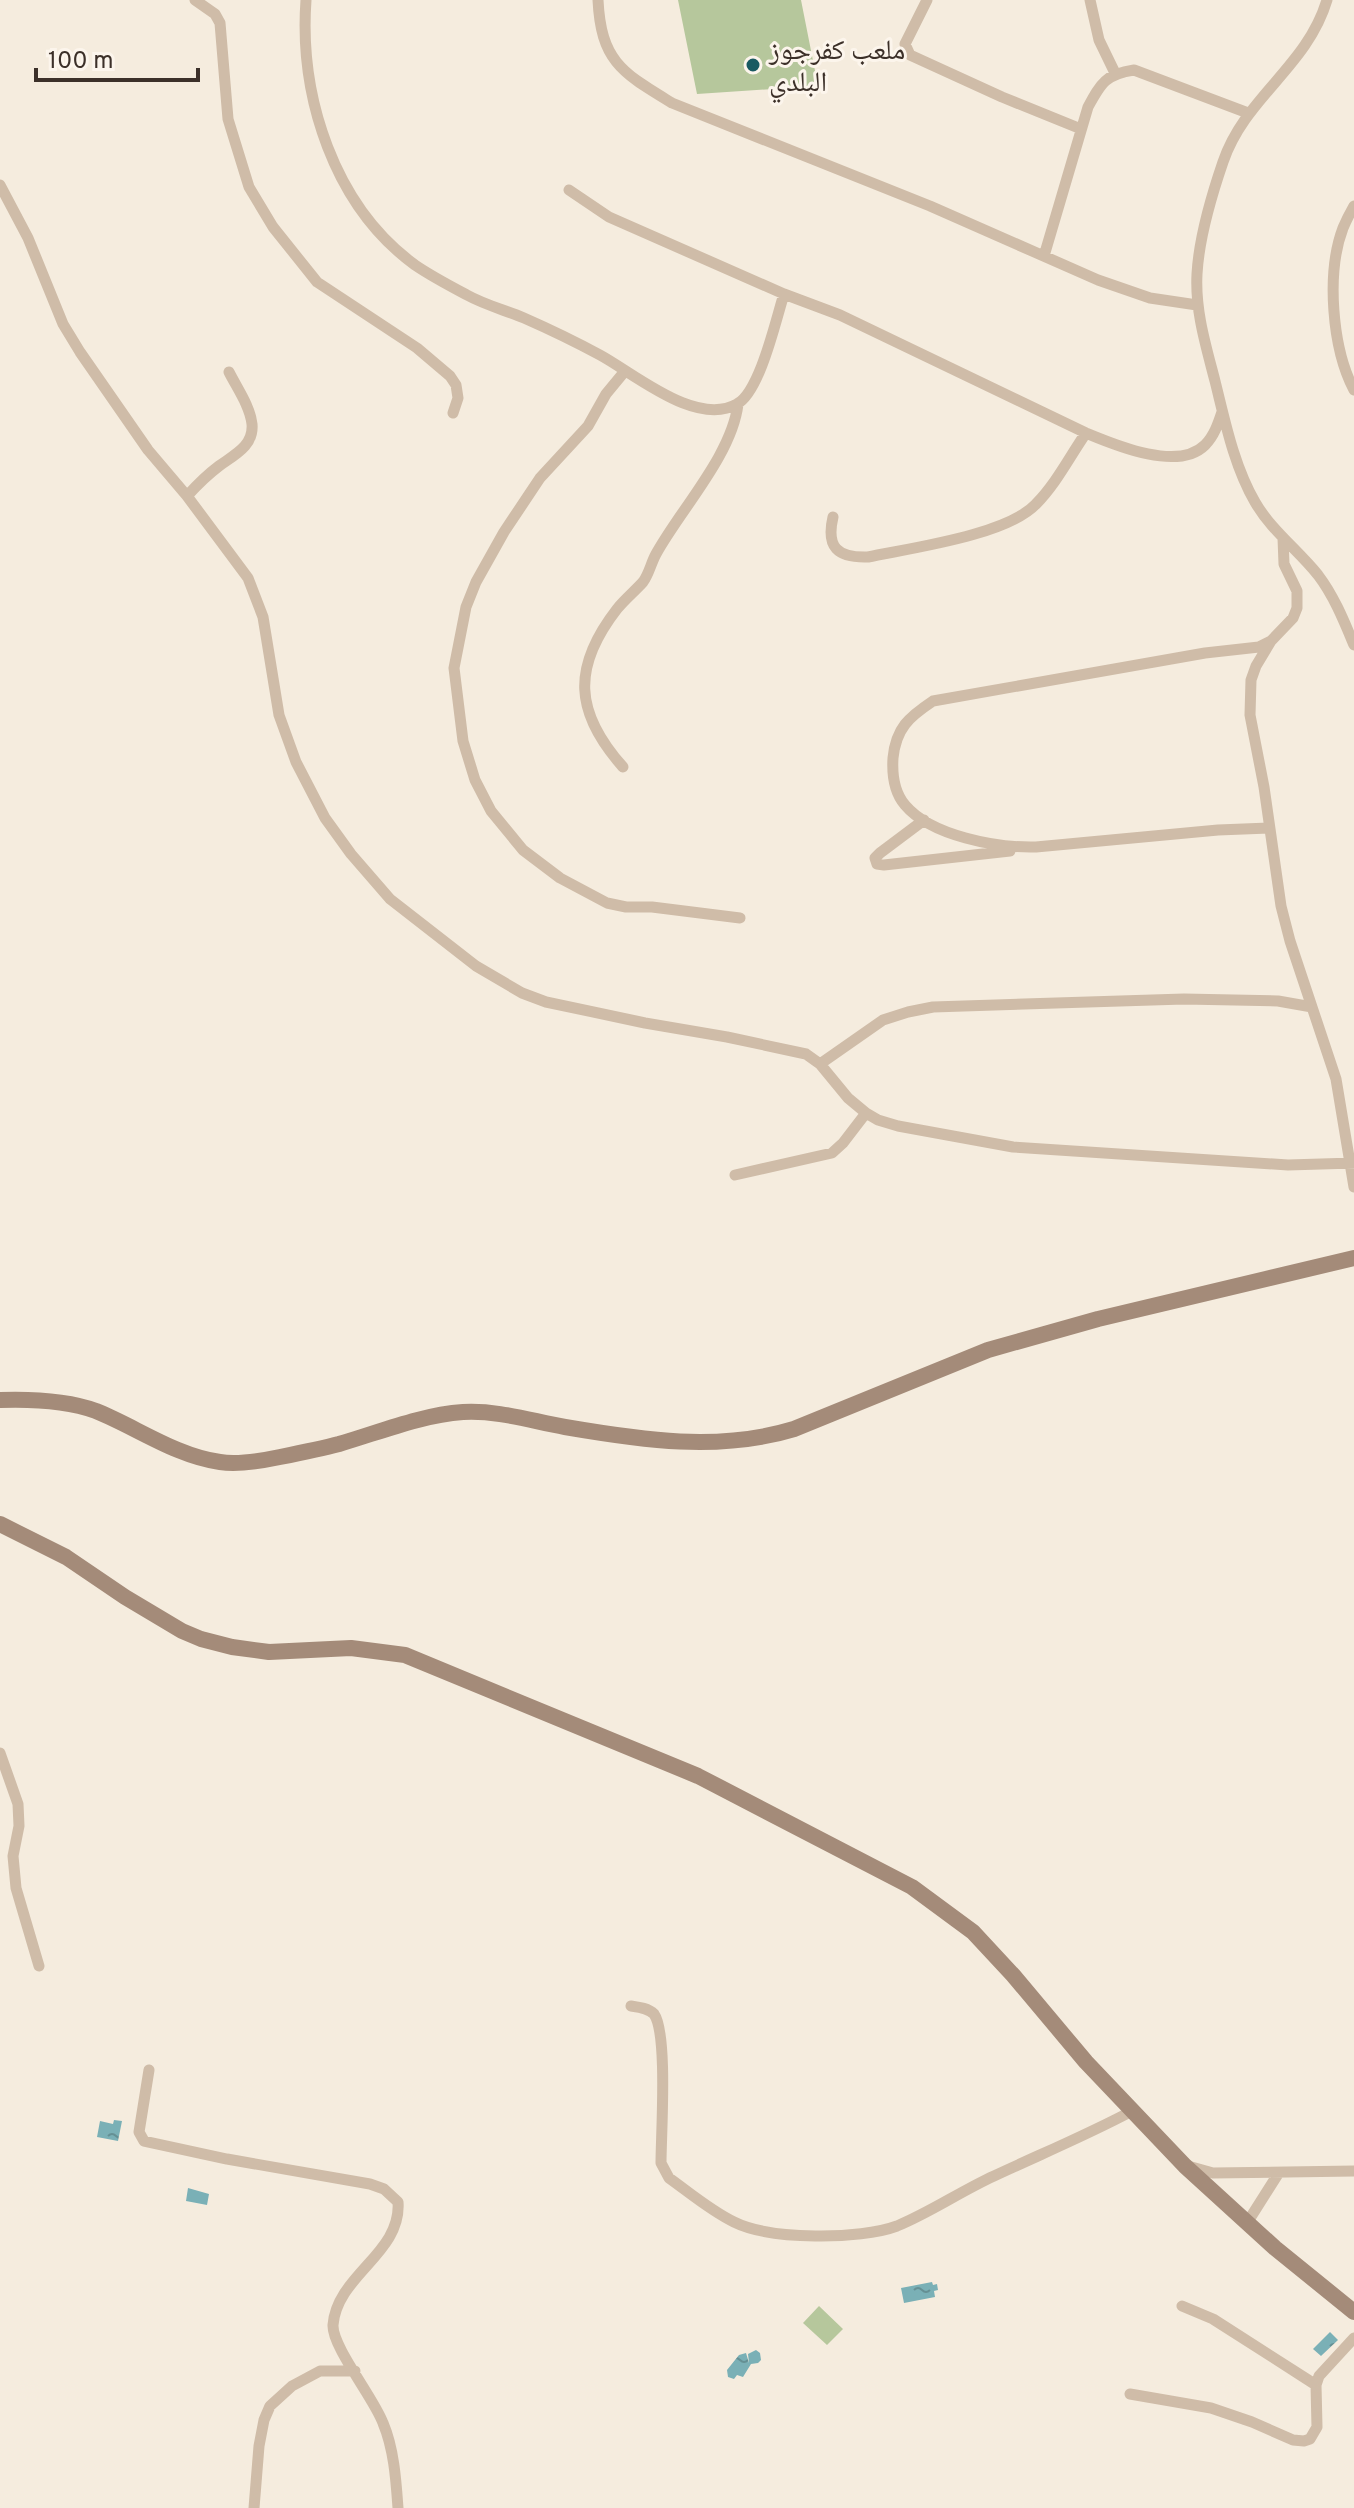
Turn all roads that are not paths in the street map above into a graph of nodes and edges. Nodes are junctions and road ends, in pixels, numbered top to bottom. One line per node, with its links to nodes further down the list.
1 (195, 0): 21 (street)
2 (306, 0): 16 (street)
3 (598, 0): 13 (street)
4 (927, 0): 9 (street)
5 (1090, 0): 7 (street)
6 (1327, 0): 8 (street)
7 (1115, 73): 8 (street); 9 (street)
8 (1248, 113): 15 (street)
9 (1081, 129): 13 (street)
10 (0, 185): 23 (street)
11 (569, 190): 14 (street)
12 (1354, 206): 18 (street)
13 (1044, 256): 15 (street)
14 (784, 294): 19 (street); 22 (street)
15 (1197, 305): 20 (street)
16 (625, 371): 19 (street); 32 (street)
17 (229, 372): 23 (street)
18 (1354, 390)
19 (738, 404): 28 (street)
20 (1222, 412): 22 (street); 25 (street)
21 (453, 413)
22 (1086, 433): 24 (street)
23 (187, 496): 34 (street)
24 (833, 517)
25 (1283, 538): 26 (street); 27 (street)
26 (1271, 641): 29 (street); 30 (street)
27 (1354, 645)
28 (623, 767)
29 (924, 820): 31 (street); 31 (street)
30 (1269, 828): 31 (street); 33 (street)
31 (1036, 847)
32 (740, 918)
33 (1312, 1007): 34 (street); 36 (street)
34 (820, 1064): 35 (street)
35 (866, 1113): 36 (street); 37 (street)
36 (1351, 1162): 38 (street)
37 (735, 1175)
38 (1354, 1187)
39 (1354, 1258): 40 (street)
40 (0, 1400)
41 (0, 1524): 46 (street)
42 (0, 1753): 43 (street)
43 (39, 1966)
44 (631, 2006): 46 (street)
45 (149, 2070): 54 (street)
46 (1132, 2111): 47 (street)
47 (1185, 2166): 49 (street); 50 (street)
48 (1354, 2171): 49 (street)
49 (1278, 2174): 50 (street)
50 (1247, 2223): 52 (street)
51 (1182, 2306): 55 (street)
52 (1354, 2312)
53 (1354, 2338): 55 (street)
54 (355, 2371): 57 (street); 58 (street)
55 (1316, 2385): 56 (street)
56 (1130, 2394)
57 (254, 2508)
58 (398, 2508)

